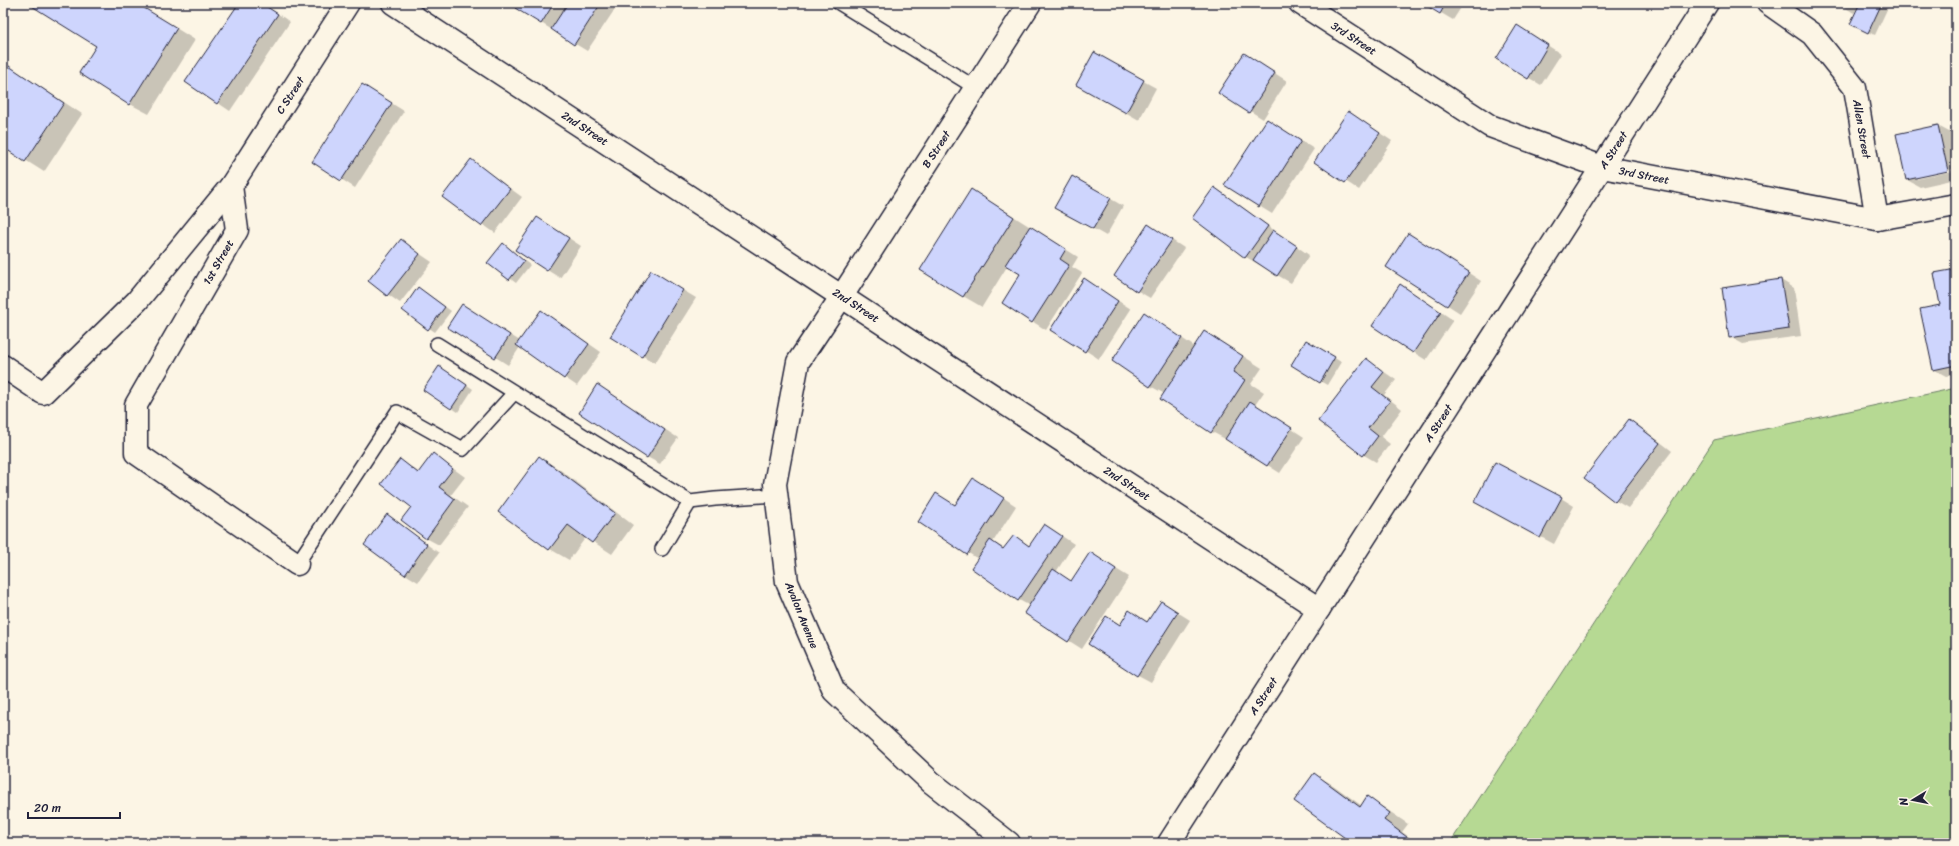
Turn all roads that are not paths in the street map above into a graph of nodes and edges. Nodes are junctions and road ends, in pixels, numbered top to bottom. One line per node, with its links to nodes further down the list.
1 (348, 3): 10 (street, C Street)
2 (393, 3): 13 (street, 2nd Street)
3 (839, 3): 8 (lane)
4 (1030, 3): 8 (street, B Street)
5 (1300, 3): 9 (street, 3rd Street)
6 (1708, 3): 9 (street, A Street)
7 (1768, 3): 12 (street, Allen Street)
8 (976, 88): 13 (street, B Street)
9 (1602, 167): 12 (street, 3rd Street); 21 (street, A Street)
10 (231, 186): 15 (street); 20 (street, 1st Street)
11 (1956, 205): 12 (street, 3rd Street)
12 (1877, 219)
13 (842, 296): 17 (street, Avalon Avenue); 21 (street, 2nd Street)
14 (437, 344): 16 (lane)
15 (3, 366)
16 (514, 393): 18 (lane); 20 (lane)
17 (776, 495): 18 (lane); 22 (street, Avalon Avenue)
18 (690, 502): 19 (lane)
19 (662, 549)
20 (297, 564)
21 (1319, 609): 23 (street, A Street)
22 (1009, 843)
23 (1169, 843)

